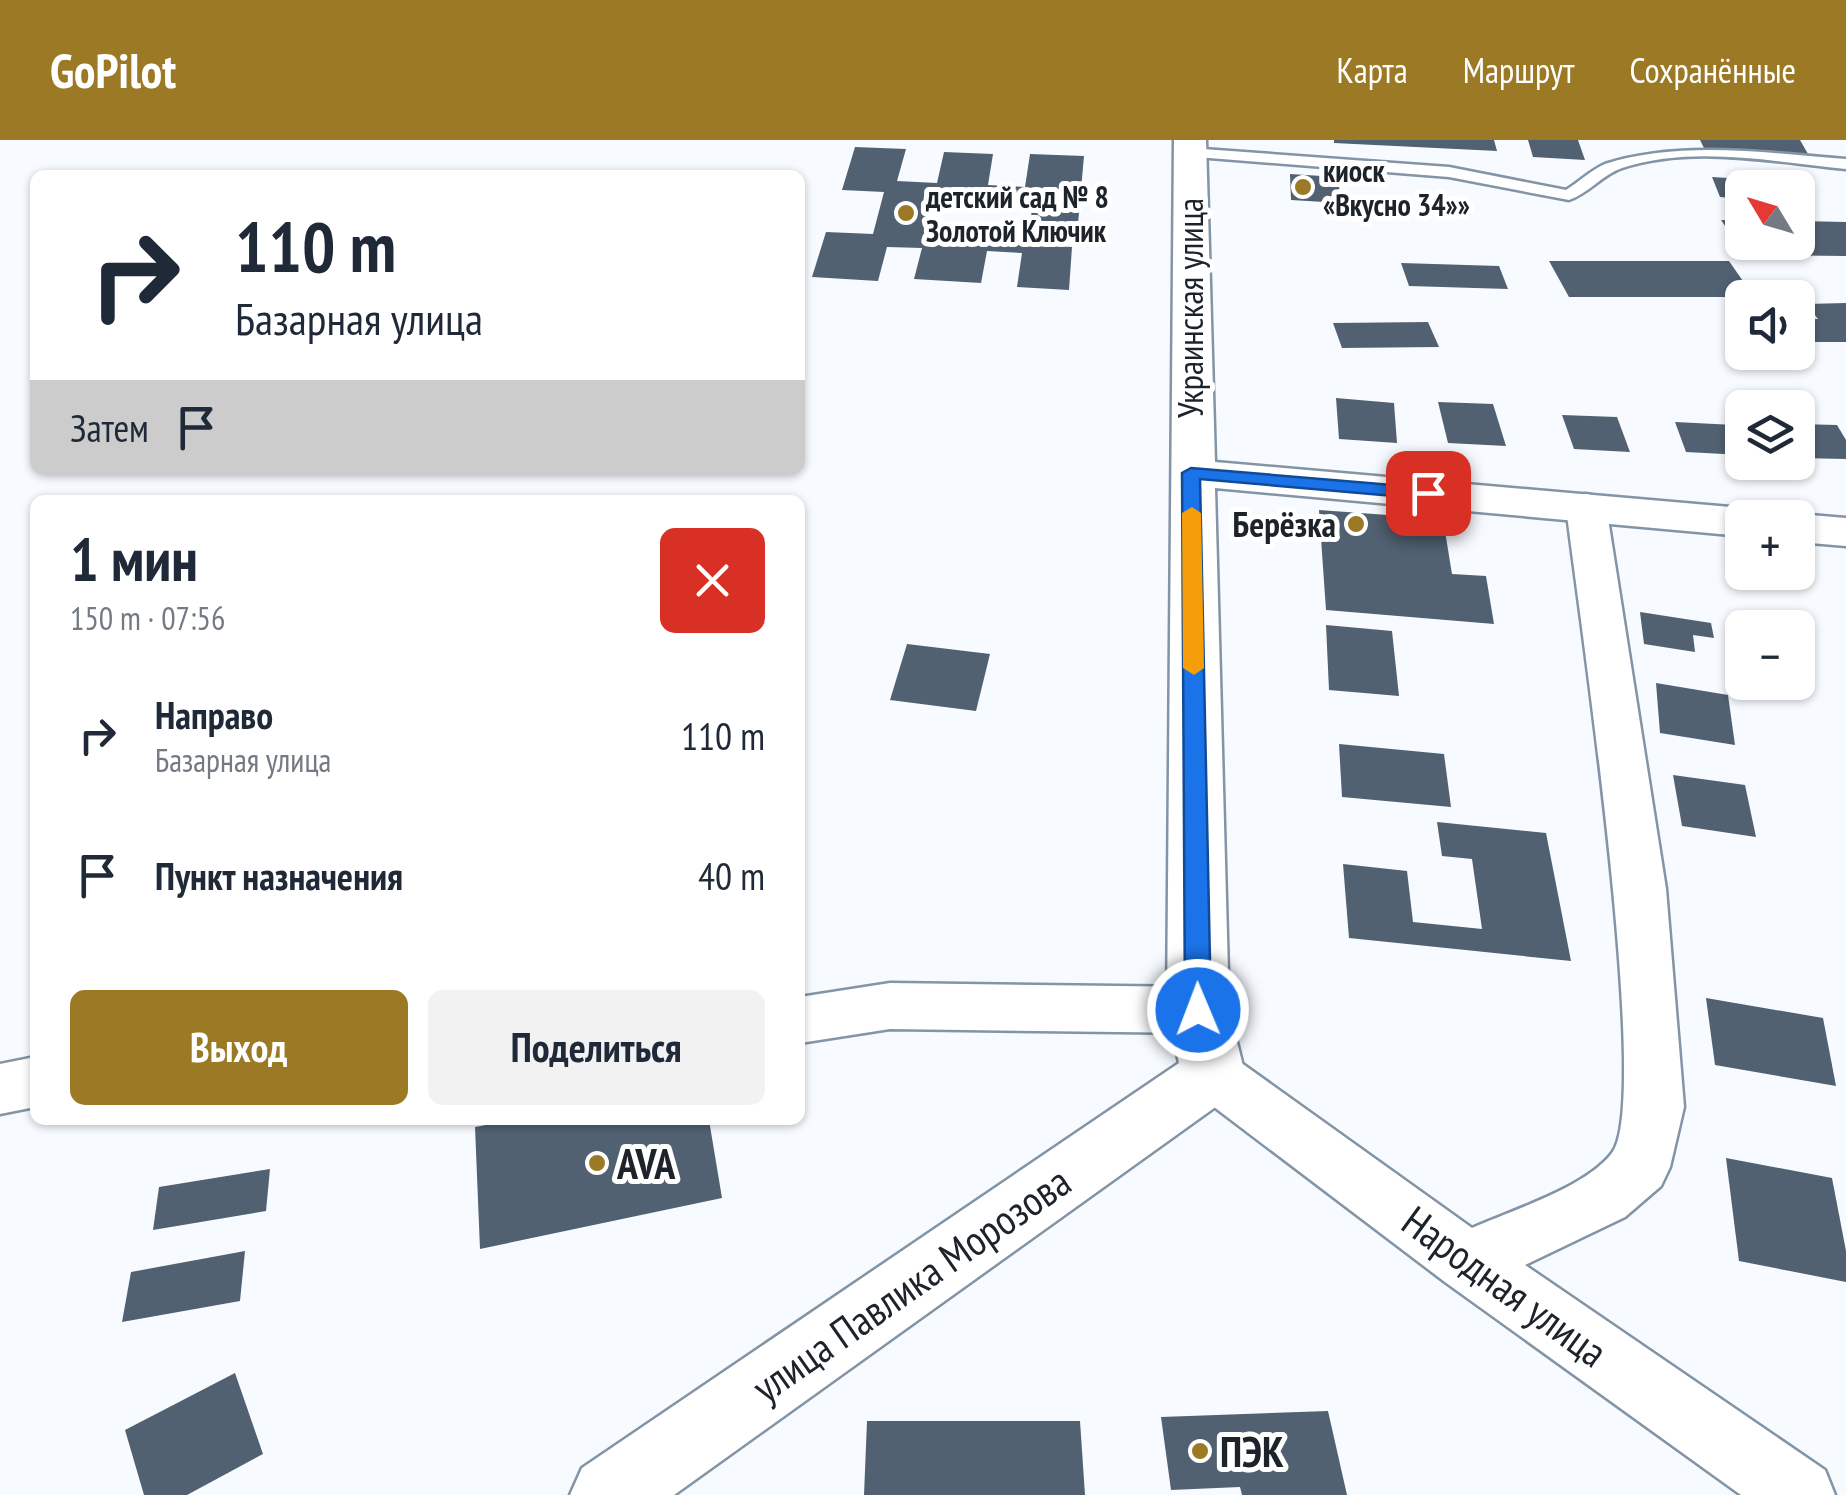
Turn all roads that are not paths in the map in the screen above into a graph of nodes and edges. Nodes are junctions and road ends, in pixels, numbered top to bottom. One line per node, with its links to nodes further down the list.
1 (1189, 146): 2 (lane); 3 (street, Украинская улица)
2 (1846, 164)
3 (1191, 473): 4 (street); 9 (street, Украинская улица)
4 (1586, 506): 5 (street); 12 (street)
5 (1725, 520)
6 (1815, 529): 7 (street)
7 (1846, 532)
8 (805, 1019): 9 (street)
9 (1205, 1042): 12 (street, Народная улица); 13 (street, улица Павлика Морозова)
10 (30, 1083): 11 (street)
11 (0, 1089)
12 (1467, 1262): 14 (street, Народная улица)
13 (609, 1495)
14 (1800, 1495)

